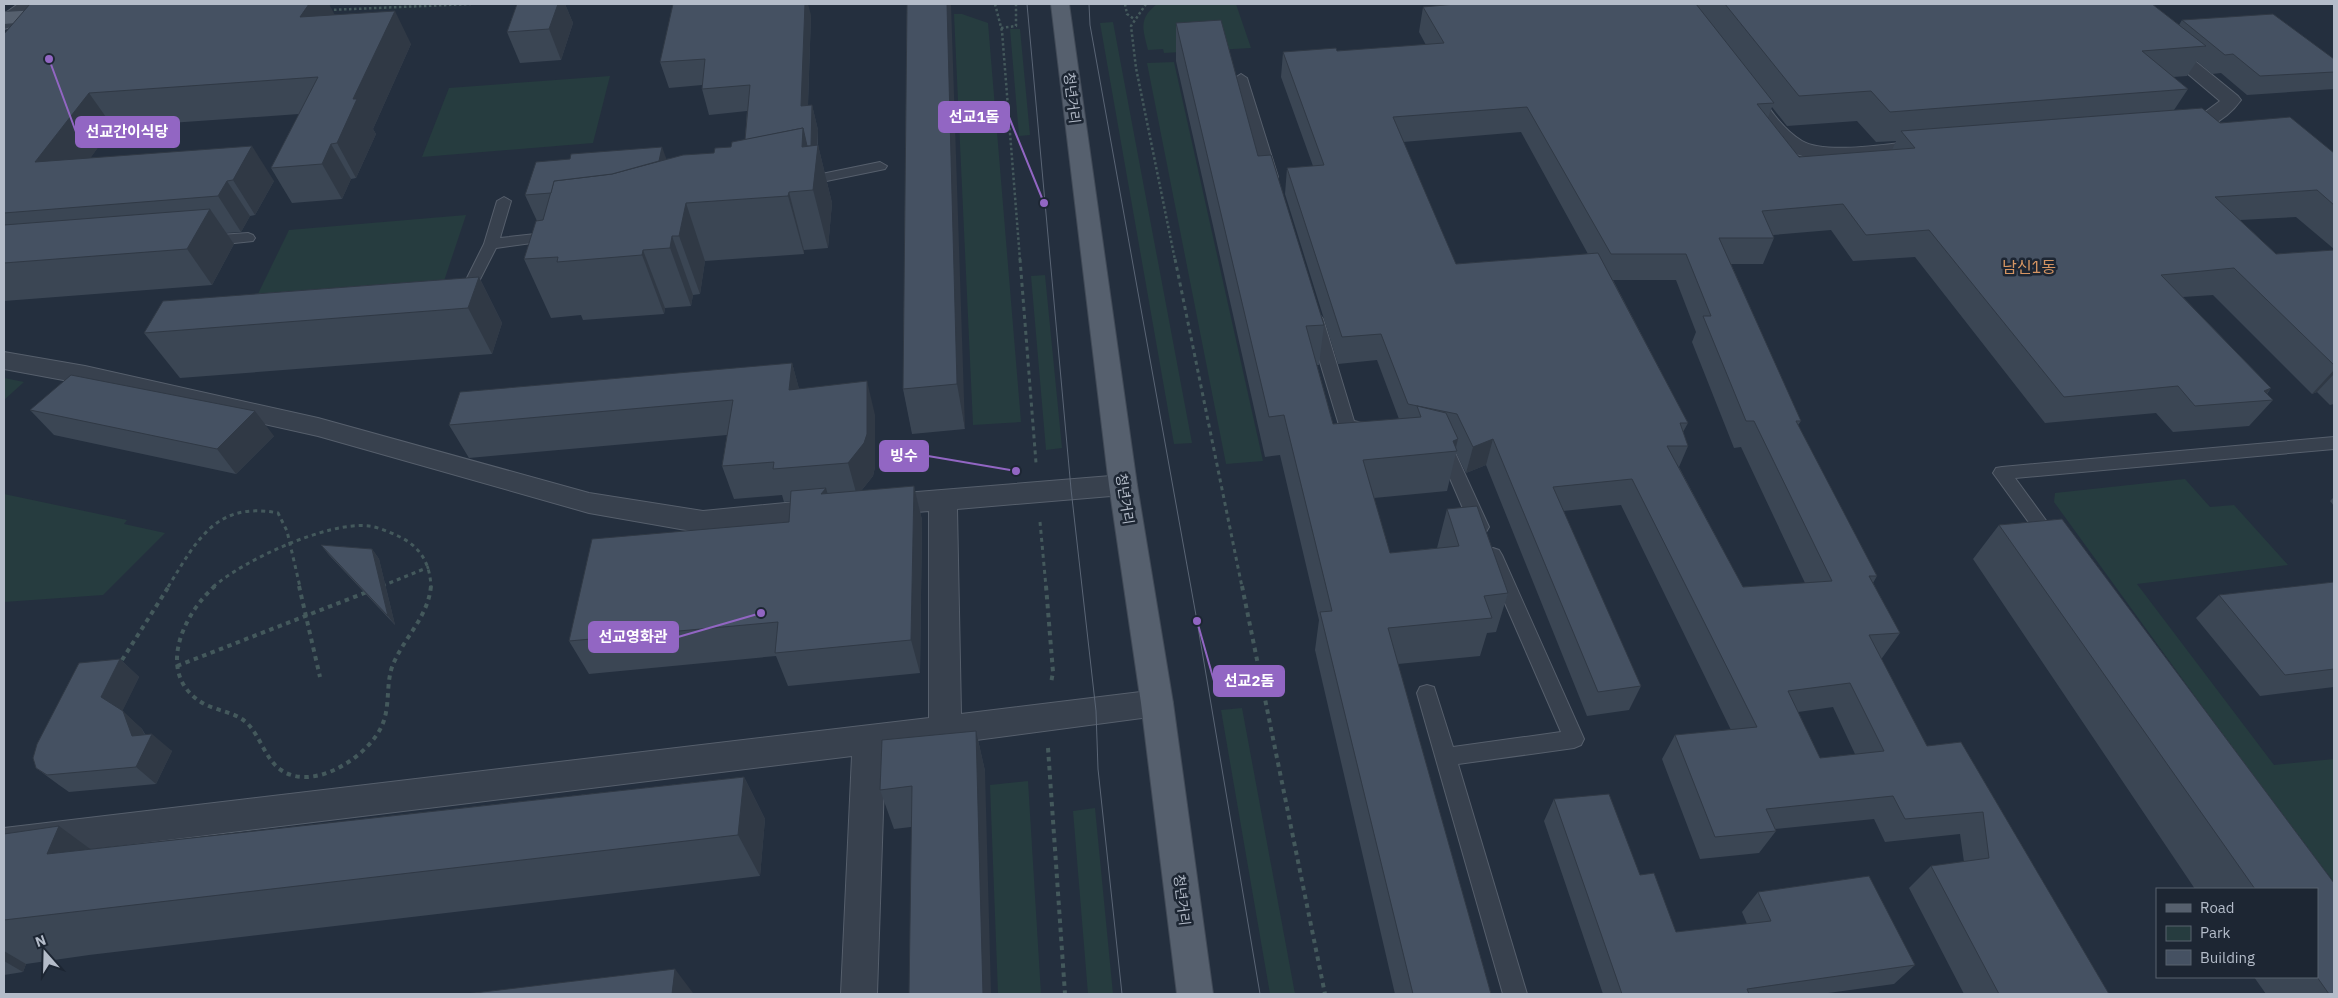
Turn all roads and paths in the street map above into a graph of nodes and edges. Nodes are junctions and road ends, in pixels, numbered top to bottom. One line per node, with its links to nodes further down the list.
1 (30, 4): 11 (street)
2 (471, 4): 8 (path)
3 (1016, 4): 12 (path)
4 (1060, 4): 31 (main road, 청년거리)
5 (1125, 4): 10 (path)
6 (1146, 4): 10 (path)
7 (2114, 4): 15 (street)
8 (328, 10)
9 (75, 14): 11 (main road)
10 (1134, 19): 48 (path)
11 (5, 20)
12 (1001, 28)
13 (1733, 72): 16 (street)
14 (1241, 78): 19 (lane)
15 (2158, 128)
16 (1943, 145)
17 (880, 166): 18 (lane)
18 (783, 186)
19 (1275, 190)
20 (504, 201): 24 (lane)
21 (567, 234): 24 (lane)
22 (248, 238): 23 (lane)
23 (189, 242)
24 (490, 244): 25 (lane)
25 (448, 294)
26 (1310, 303): 28 (lane)
27 (4, 360): 32 (street)
28 (1386, 434)
29 (1425, 442): 44 (lane)
30 (2334, 442): 34 (lane)
31 (1123, 485): 32 (street); 41 (main road, 청년거리)
32 (943, 500): 42 (street)
33 (290, 545): 35 (path); 36 (path); 37 (path); 38 (path)
34 (2062, 553)
35 (429, 567): 36 (path); 38 (path)
36 (306, 616): 38 (path); 39 (path)
37 (122, 660)
38 (177, 666)
39 (320, 677)
40 (1427, 693): 44 (lane)
41 (1157, 703): 42 (street); 47 (main road, 청년거리)
42 (945, 730): 43 (street)
43 (869, 740): 45 (street); 46 (street)
44 (1446, 757): 49 (lane)
45 (4, 844)
46 (859, 994)
47 (1195, 994)
48 (1325, 994)
49 (1515, 994)

